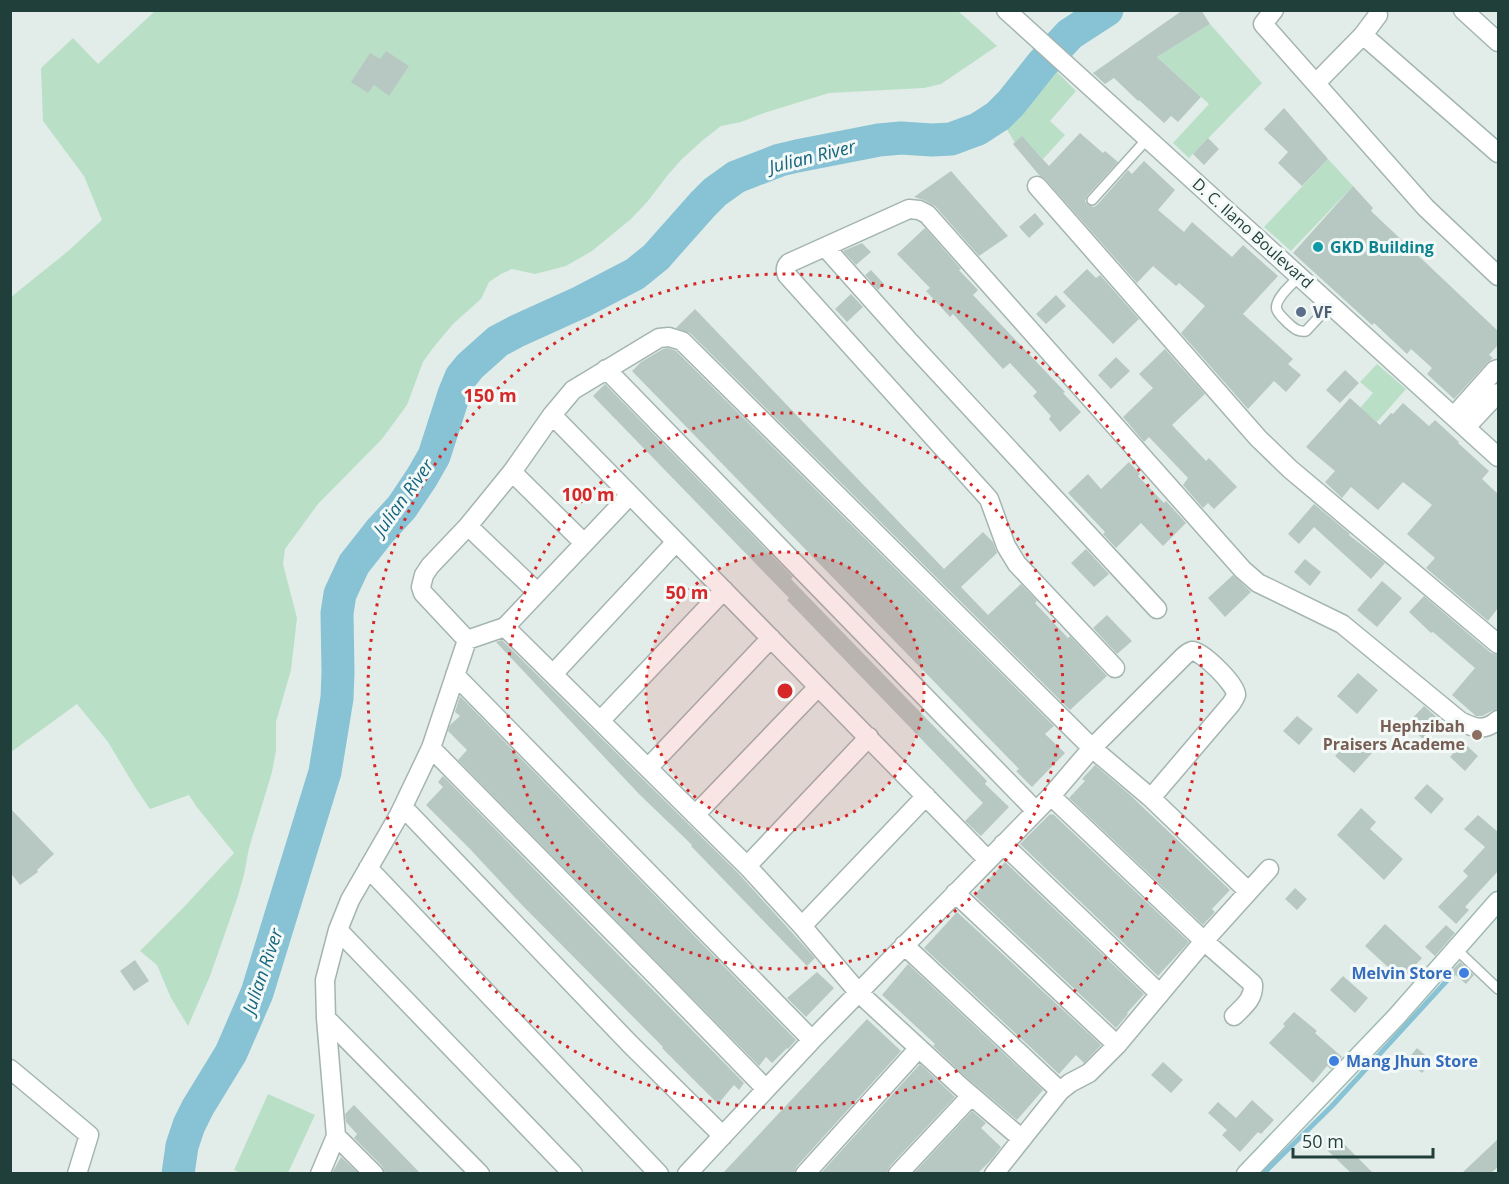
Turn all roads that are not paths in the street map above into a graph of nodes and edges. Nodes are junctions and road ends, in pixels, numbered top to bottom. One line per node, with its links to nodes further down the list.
1 (1006, 10): 8 (street, D. C. Ilano Boulevard)
2 (1274, 10): 7 (street)
3 (1463, 10): 6 (street)
4 (1378, 15): 5 (street)
5 (1363, 35): 7 (street); 9 (street)
6 (1498, 42)
7 (1316, 83): 14 (street)
8 (1148, 138): 11 (lane); 13 (street, D. C. Ilano Boulevard)
9 (1498, 153)
10 (1037, 186): 33 (street)
11 (1092, 200)
12 (825, 247): 29 (street); 34 (street); 38 (street)
13 (1300, 276): 15 (street, D. C. Ilano Boulevard); 15 (lane)
14 (1498, 276)
15 (1331, 304): 20 (street, D. C. Ilano Boulevard)
16 (606, 369): 19 (street); 42 (street); 48 (street)
17 (1498, 369): 20 (street)
18 (1498, 393): 20 (street)
19 (552, 415): 22 (street); 23 (street)
20 (1466, 415): 21 (street, D. C. Ilano Boulevard)
21 (1498, 457)
22 (512, 472): 24 (street); 26 (street)
23 (630, 495): 25 (street); 26 (street)
24 (468, 526): 28 (street); 32 (street)
25 (676, 542): 27 (street); 35 (street)
26 (584, 543): 28 (street)
27 (724, 590): 31 (street); 39 (street)
28 (537, 592): 30 (street)
29 (1157, 609)
30 (505, 627): 32 (street); 35 (street)
31 (771, 638): 37 (street); 43 (street)
32 (467, 640): 36 (street)
33 (1498, 644)
34 (1114, 668)
35 (553, 674): 39 (street)
36 (456, 675): 41 (street); 68 (street)
37 (818, 687): 40 (street); 49 (street)
38 (1498, 720)
39 (600, 721): 43 (street)
40 (869, 737): 44 (street); 52 (street)
41 (431, 748): 47 (street); 72 (street)
42 (1092, 748): 45 (street); 46 (street); 46 (street)
43 (648, 768): 49 (street)
44 (926, 796): 51 (street); 58 (street)
45 (1051, 796): 48 (street); 60 (street)
46 (1151, 798): 55 (street)
47 (403, 807): 53 (street); 76 (street)
48 (1035, 811): 50 (street)
49 (695, 814): 52 (street)
50 (1003, 844): 51 (street); 65 (street)
51 (988, 860): 56 (street)
52 (747, 866): 58 (street)
53 (368, 868): 59 (street); 83 (street)
54 (1269, 869): 55 (street)
55 (1248, 891): 60 (street)
56 (955, 893): 61 (street); 69 (street)
57 (1498, 901): 62 (street)
58 (802, 926): 64 (street)
59 (338, 930): 67 (street); 82 (street)
60 (1204, 940): 65 (street); 66 (street)
61 (904, 945): 64 (street); 73 (street)
62 (1456, 949): 63 (lane); 88 (street)
63 (1498, 989)
64 (858, 992): 68 (street); 70 (street)
65 (1160, 994): 69 (street)
66 (1234, 1016)
67 (326, 1018): 75 (street); 81 (street)
68 (812, 1040): 72 (street)
69 (1117, 1045): 73 (street)
70 (919, 1048): 74 (street); 85 (street)
71 (10, 1069): 78 (street)
72 (766, 1089): 76 (street)
73 (1060, 1091): 77 (street)
74 (971, 1096): 77 (street); 86 (street)
75 (336, 1136): 79 (street); 80 (street)
76 (723, 1136): 84 (street)
77 (1022, 1139): 87 (street)
78 (77, 1173)
79 (320, 1173)
80 (374, 1173)
81 (480, 1173)
82 (573, 1173)
83 (659, 1173)
84 (687, 1173)
85 (805, 1173)
86 (898, 1173)
87 (994, 1173)
88 (1246, 1173)

